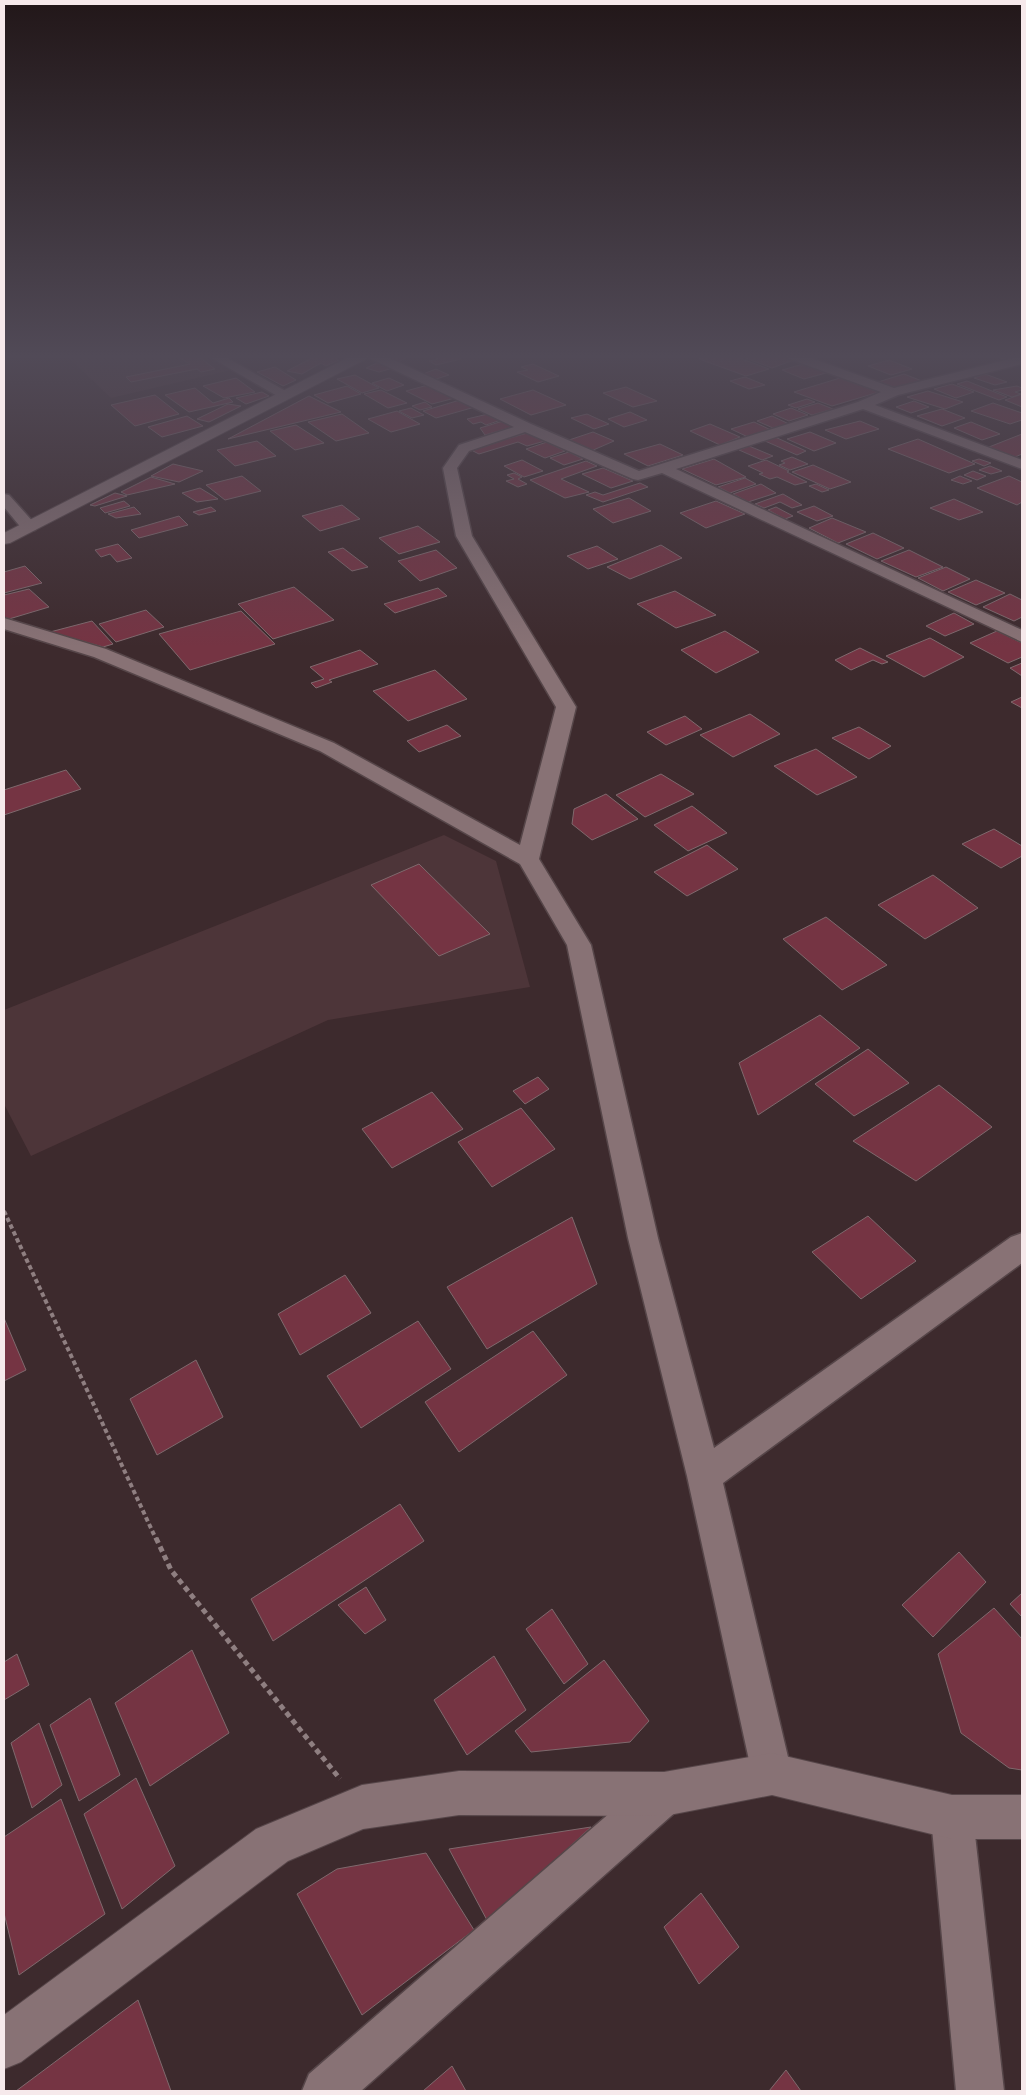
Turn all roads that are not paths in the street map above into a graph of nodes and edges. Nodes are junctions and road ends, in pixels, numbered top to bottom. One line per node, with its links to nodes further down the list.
1 (172, 452): 9 (street)
2 (461, 452): 13 (street)
3 (583, 452): 7 (street)
4 (715, 452): 7 (street)
5 (989, 452): 6 (street)
6 (1022, 464)
7 (663, 468): 12 (street)
8 (4, 498): 9 (street)
9 (29, 526): 10 (street)
10 (4, 539)
11 (4, 623): 13 (street)
12 (1022, 637)
13 (528, 859): 15 (street)
14 (1022, 1246): 15 (street)
15 (704, 1476): 16 (street)
16 (772, 1774): 17 (street); 18 (street)
17 (664, 1794): 20 (street); 21 (street)
18 (952, 1817): 19 (street); 22 (street)
19 (1022, 1817)
20 (4, 2045)
21 (326, 2091)
22 (980, 2091)

